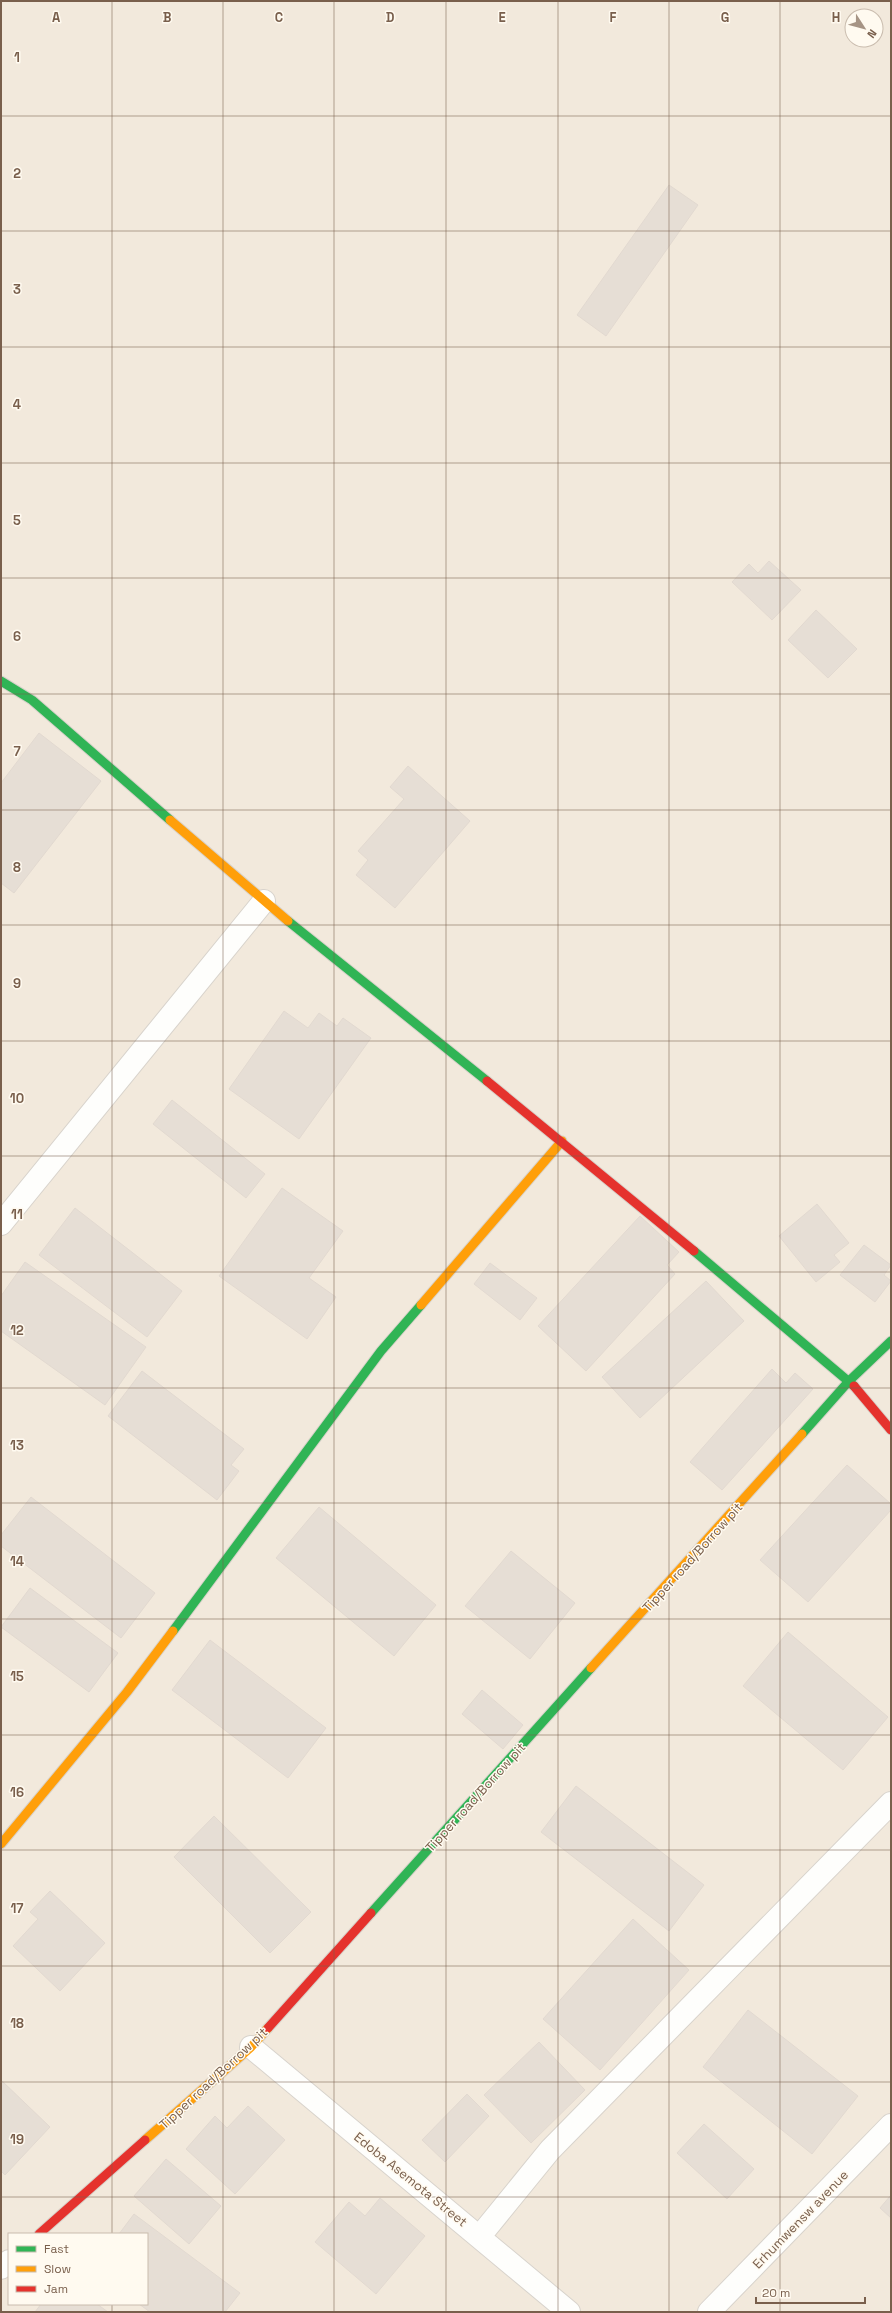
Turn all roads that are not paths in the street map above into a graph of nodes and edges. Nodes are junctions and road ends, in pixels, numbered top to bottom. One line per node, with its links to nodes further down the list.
1 (1, 681): 2 (street)
2 (264, 901): 3 (street); 4 (street)
3 (562, 1141): 6 (street); 9 (street)
4 (1, 1224)
5 (891, 1341): 6 (street, Tipper road/Borrow pit)
6 (849, 1381): 7 (street); 10 (street, Tipper road/Borrow pit)
7 (891, 1430)
8 (891, 1803): 13 (street)
9 (1, 1844)
10 (251, 2047): 12 (street, Tipper road/Borrow pit); 13 (street, Edoba Asemota Street)
11 (891, 2125): 15 (street, Erhumwensw avenue)
12 (40, 2233)
13 (480, 2236): 14 (street, Edoba Asemota Street)
14 (569, 2312)
15 (709, 2312)

